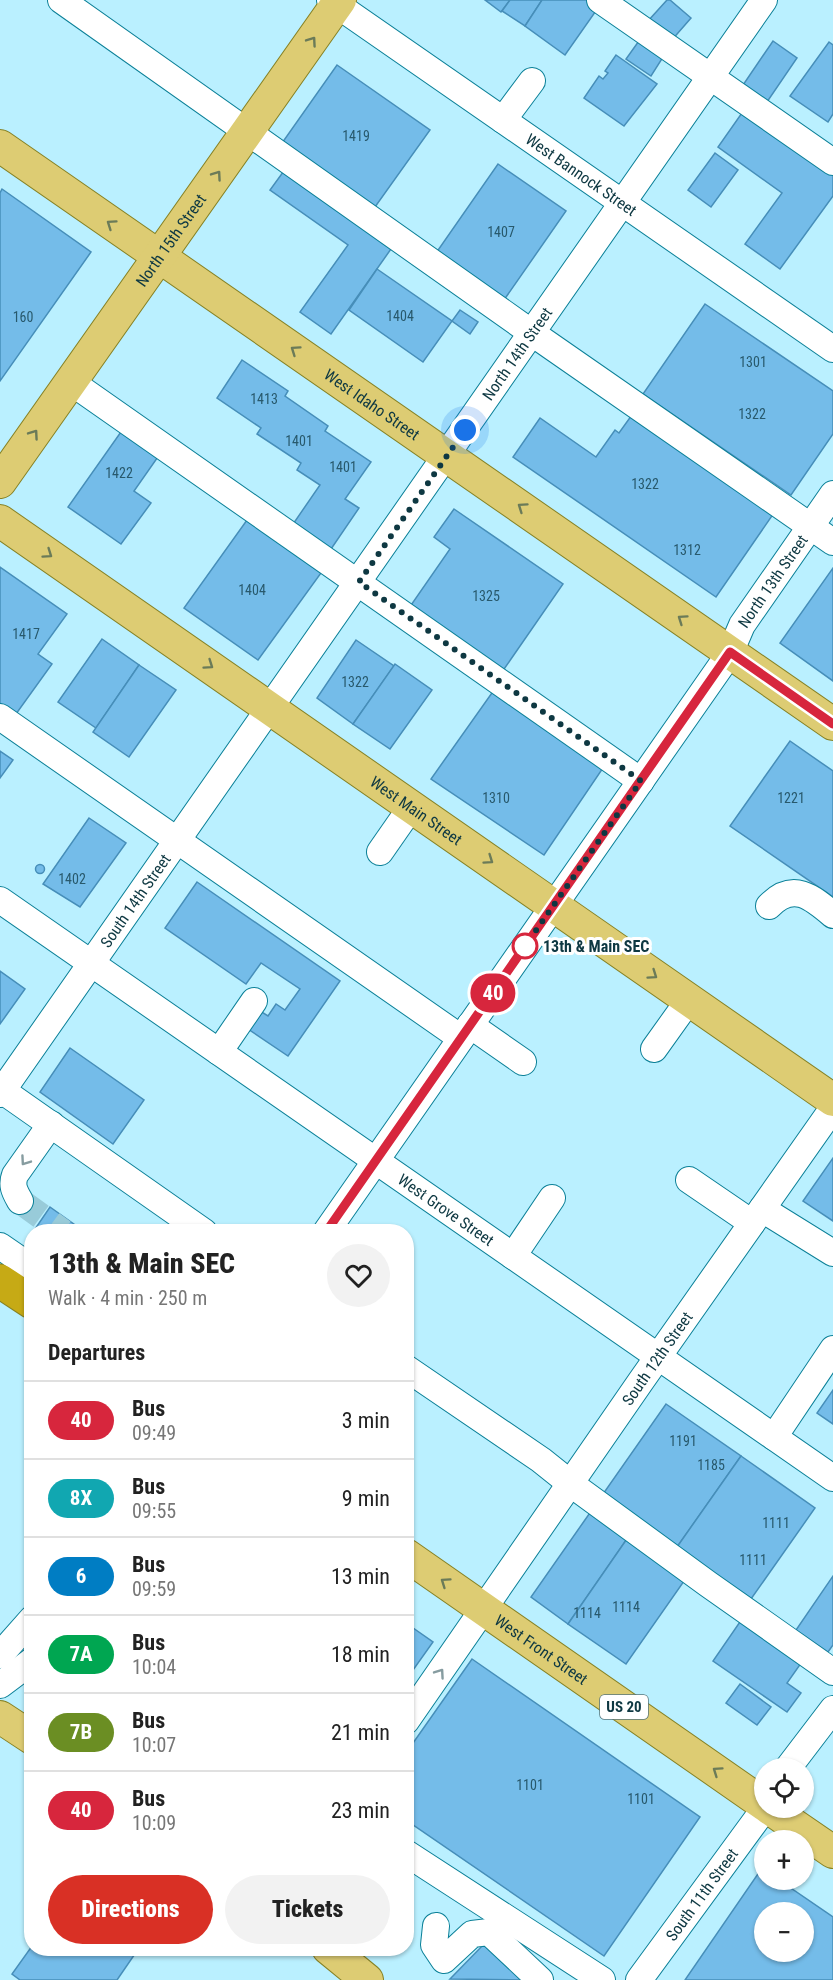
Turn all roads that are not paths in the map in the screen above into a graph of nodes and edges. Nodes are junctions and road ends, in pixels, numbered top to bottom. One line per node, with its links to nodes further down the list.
1 (61, 0): 8 (street)
2 (600, 0): 5 (street)
3 (764, 0): 5 (street, North 14th Street)
4 (336, 2): 7 (street, West Bannock Street); 8 (main road, North 15th Street, one-way to 4)
5 (711, 77): 10 (street); 11 (street, North 14th Street)
6 (532, 81): 7 (street)
7 (503, 120): 11 (street, West Bannock Street)
8 (248, 131): 12 (main road, North 15th Street, one-way to 8); 13 (street)
9 (0, 146): 12 (main road, West Idaho Street, one-way to 9)
10 (833, 162)
11 (622, 203): 13 (street, North 14th Street); 14 (street, West Bannock Street)
12 (159, 257): 15 (main road, North 15th Street); 16 (main road, West Idaho Street, one-way to 12)
13 (532, 333): 16 (street, North 14th Street); 20 (street)
14 (833, 349)
15 (70, 382): 17 (main road, North 15th Street, one-way to 15); 22 (street)
16 (447, 455): 22 (street, North 14th Street); 23 (main road, West Idaho Street, one-way to 16)
17 (0, 482)
18 (833, 494): 20 (street, North 13th Street)
19 (0, 521): 24 (main road, West Main Street, one-way to 24)
20 (810, 527): 21 (street); 23 (street, North 13th Street)
21 (833, 542)
22 (359, 582): 24 (street, North 14th Street); 27 (street)
23 (730, 652): 26 (main road, West Idaho Street); 27 (street, North 13th Street)
24 (271, 708): 28 (main road, West Main Street); 29 (street, South 14th Street)
25 (0, 717): 29 (street)
26 (833, 724)
27 (641, 781): 32 (street, North 13th Street)
28 (412, 806): 30 (street); 32 (main road, West Main Street, one-way to 32)
29 (178, 840): 35 (street, South 14th Street); 38 (street)
30 (380, 852)
31 (0, 900): 35 (street, West Grove Street)
32 (554, 905): 36 (main road, West Main Street, one-way to 36); 38 (street, North 13th Street)
33 (769, 906): 34 (street)
34 (833, 915)
35 (92, 964): 40 (street, West Grove Street); 42 (street, South 14th Street)
36 (689, 1000): 39 (street); 43 (main road, West Main Street)
37 (254, 1001): 40 (street)
38 (466, 1031): 41 (street); 46 (street, North 13th Street)
39 (654, 1049)
40 (219, 1052): 46 (street, West Grove Street)
41 (523, 1062)
42 (1, 1091): 45 (street)
43 (833, 1100)
44 (833, 1108): 50 (street, South 12th Street)
45 (51, 1124): 49 (street, one-way to 49); 51 (street)
46 (376, 1161): 52 (street, North 13th Street); 55 (street, West Grove Street)
47 (689, 1180): 50 (street)
48 (552, 1198): 55 (street)
49 (20, 1201)
50 (757, 1216): 54 (street); 60 (street, South 12th Street)
51 (193, 1224)
52 (332, 1224)
53 (0, 1246): 56 (street)
54 (833, 1253)
55 (513, 1256): 60 (street, West Grove Street)
56 (24, 1262)
57 (0, 1281): 58 (highway)
58 (24, 1297)
59 (833, 1349): 62 (street)
60 (658, 1357): 62 (street, West Grove Street); 64 (street, South 12th Street)
61 (414, 1373): 64 (street)
62 (774, 1437): 63 (street, West Grove Street)
63 (833, 1478)
64 (571, 1484): 66 (street, South 12th Street); 70 (street)
65 (414, 1561): 66 (main road, West Front Street / US 20, one-way to 65)
66 (484, 1609): 73 (street, South 12th Street, one-way to 66); 77 (main road, West Front Street / US 20, one-way to 66)
67 (24, 1628): 68 (street)
68 (0, 1655)
69 (24, 1667): 71 (street)
70 (833, 1672)
71 (0, 1685)
72 (833, 1709): 76 (street)
73 (414, 1710)
74 (0, 1717): 75 (main road)
75 (24, 1733)
76 (796, 1758)
77 (754, 1799)
78 (758, 1818): 89 (street, South 11th Street)
79 (782, 1818): 80 (main road, West Front Street / US 20)
80 (833, 1852)
81 (414, 1858): 84 (street)
82 (436, 1926): 86 (street)
83 (338, 1956): 85 (main road)
84 (574, 1962): 87 (street); 88 (street)
85 (367, 1980)
86 (540, 1980)
87 (546, 1980)
88 (602, 1980)
89 (639, 1980)

